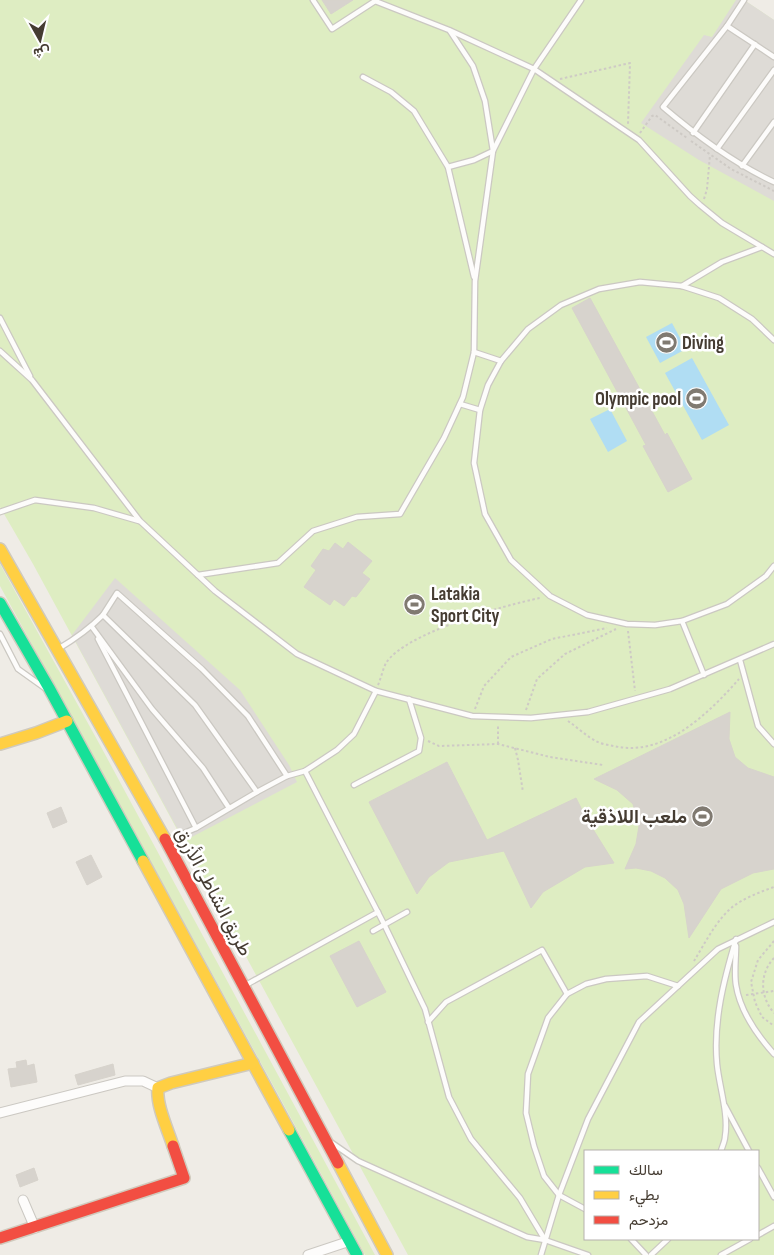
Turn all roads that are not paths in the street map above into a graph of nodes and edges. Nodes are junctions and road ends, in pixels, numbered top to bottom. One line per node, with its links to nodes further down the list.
1 (313, 0): 5 (lane)
2 (364, 0): 5 (lane)
3 (581, 0): 10 (lane)
4 (744, 0): 6 (lane)
5 (368, 5): 7 (lane)
6 (727, 26): 8 (lane); 14 (lane)
7 (449, 30): 10 (lane); 16 (lane)
8 (755, 44): 9 (lane); 14 (lane)
9 (774, 57)
10 (534, 69): 16 (lane); 21 (lane)
11 (774, 70): 15 (lane)
12 (362, 77): 18 (lane)
13 (774, 122): 17 (lane)
14 (693, 133): 15 (lane)
15 (717, 149): 17 (lane)
16 (493, 151): 18 (lane); 23 (lane)
17 (742, 166): 20 (lane)
18 (448, 167): 23 (lane)
19 (774, 175): 20 (lane)
20 (772, 181)
21 (762, 247): 22 (lane); 24 (lane)
22 (774, 254)
23 (475, 281): 28 (lane)
24 (682, 286): 26 (lane); 29 (lane)
25 (0, 318): 30 (lane)
26 (774, 340)
27 (0, 352): 30 (lane)
28 (474, 352): 29 (lane); 31 (lane)
29 (501, 361): 32 (lane)
30 (32, 380): 34 (lane)
31 (460, 404): 32 (lane); 37 (lane)
32 (480, 410): 40 (lane)
33 (0, 512): 34 (lane)
34 (140, 521): 37 (lane)
35 (0, 549): 44 (main road, طريق الشاطئ الأزرق)
36 (774, 566): 40 (lane)
37 (198, 575): 47 (lane)
38 (0, 603): 48 (main road)
39 (103, 615): 41 (lane); 54 (lane); 56 (lane)
40 (682, 621): 46 (lane)
41 (92, 627): 44 (lane); 57 (lane); 58 (lane)
42 (0, 634): 48 (lane)
43 (774, 644): 45 (lane)
44 (58, 649): 59 (main road, طريق الشاطئ الأزرق)
45 (740, 660): 46 (lane); 52 (lane)
46 (704, 675): 49 (lane)
47 (376, 691): 49 (lane); 53 (lane)
48 (52, 693): 50 (main road)
49 (409, 699): 55 (lane)
50 (67, 721): 51 (main road); 71 (main road)
51 (0, 744)
52 (774, 744)
53 (305, 771): 54 (lane); 60 (lane)
54 (287, 776): 56 (lane)
55 (354, 785)
56 (257, 792): 57 (lane)
57 (229, 808): 58 (lane)
58 (196, 828): 59 (lane)
59 (166, 841): 66 (main road, طريق الشاطئ الأزرق)
60 (378, 912): 63 (lane); 66 (lane)
61 (407, 912): 63 (lane)
62 (774, 922): 65 (lane)
63 (384, 924): 64 (lane); 69 (lane)
64 (373, 931)
65 (736, 939): 67 (lane); 70 (lane); 73 (lane)
66 (243, 986): 75 (main road, طريق الشاطئ الأزرق)
67 (678, 986): 68 (lane); 81 (lane)
68 (568, 994): 69 (lane); 81 (lane)
69 (428, 1022): 89 (lane)
70 (774, 1054)
71 (253, 1063): 72 (main road); 93 (main road)
72 (158, 1088): 74 (street); 86 (main road)
73 (724, 1102): 76 (lane); 77 (lane)
74 (0, 1113)
75 (323, 1138): 89 (lane); 96 (main road, طريق الشاطئ الأزرق)
76 (721, 1150)
77 (748, 1150)
78 (759, 1170): 80 (lane)
79 (774, 1182): 80 (lane)
80 (768, 1186): 82 (lane)
81 (559, 1195): 84 (lane); 89 (lane)
82 (774, 1197)
83 (23, 1200): 86 (street)
84 (584, 1208)
85 (774, 1226): 87 (lane)
86 (34, 1228): 88 (main road)
87 (759, 1234)
88 (0, 1238)
89 (545, 1240): 97 (lane); 98 (lane)
90 (632, 1240): 99 (lane)
91 (667, 1240): 100 (lane)
92 (748, 1240): 101 (lane)
93 (350, 1241): 94 (street); 95 (main road)
94 (308, 1255)
95 (358, 1255)
96 (387, 1255)
97 (541, 1255)
98 (588, 1255)
99 (646, 1255)
100 (651, 1255)
101 (720, 1255)

